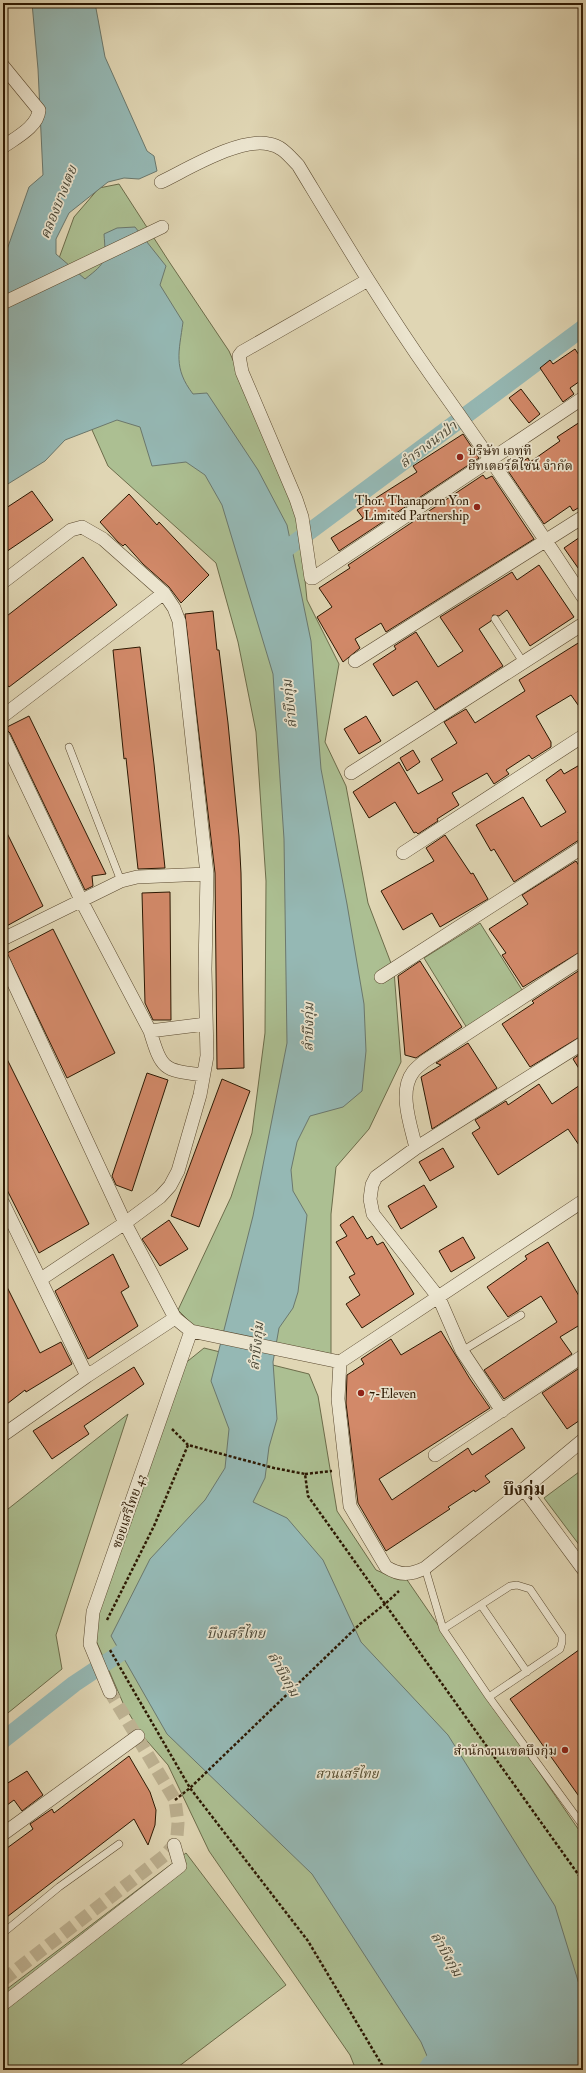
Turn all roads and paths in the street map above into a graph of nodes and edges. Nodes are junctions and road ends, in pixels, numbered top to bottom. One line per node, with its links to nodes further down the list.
1 (3, 66): 2 (street)
2 (3, 147)
3 (161, 182): 5 (street)
4 (158, 228): 6 (street)
5 (368, 280): 8 (street); 8 (street)
6 (3, 303)
7 (583, 398): 8 (street)
8 (492, 460): 10 (street)
9 (583, 517): 10 (street)
10 (546, 540): 13 (street); 16 (street)
11 (3, 582): 12 (street)
12 (164, 592): 18 (street); 25 (street)
13 (583, 597)
14 (495, 619): 17 (lane)
15 (583, 624): 17 (street)
16 (355, 661)
17 (524, 662): 22 (street)
18 (3, 716)
19 (3, 736): 27 (street)
20 (583, 736): 24 (street)
21 (69, 748): 26 (lane)
22 (351, 773)
23 (583, 847): 31 (street)
24 (403, 853)
25 (207, 874): 26 (street); 32 (street)
26 (121, 882): 27 (street)
27 (82, 902): 28 (street); 33 (street)
28 (3, 939)
29 (583, 958): 36 (street)
30 (3, 960): 39 (street)
31 (381, 977)
32 (206, 1024): 33 (street); 35 (street)
33 (150, 1031): 35 (street)
34 (583, 1043): 36 (street)
35 (203, 1075): 39 (street)
36 (416, 1148): 41 (street)
37 (583, 1201): 41 (street)
38 (3, 1203): 40 (street)
39 (126, 1222): 40 (street); 43 (street)
40 (41, 1279): 48 (street)
41 (439, 1298): 45 (street); 47 (street)
42 (521, 1315): 45 (lane)
43 (175, 1318): 44 (street); 48 (street)
44 (191, 1331): 47 (street); 50 (street, ซอยเสรีไทย 43)
45 (462, 1351): 49 (street)
46 (583, 1356): 49 (street)
47 (340, 1362): 55 (street)
48 (87, 1376): 51 (street)
49 (502, 1411): 54 (street)
50 (160, 1421): 52 (path); 67 (street, ซอยเสรีไทย 43)
51 (3, 1435)
52 (188, 1445): 56 (path); 63 (path)
53 (581, 1445): 57 (street)
54 (434, 1455)
55 (346, 1469): 56 (path); 58 (street)
56 (305, 1474): 61 (path)
57 (524, 1489): 58 (street); 59 (street)
58 (425, 1568): 64 (lane)
59 (583, 1569)
60 (399, 1592): 61 (path)
61 (385, 1604): 70 (path); 76 (path)
62 (482, 1605): 64 (lane); 66 (lane); 66 (lane)
63 (104, 1627)
64 (443, 1629): 68 (lane)
65 (108, 1648): 70 (path)
66 (527, 1672): 68 (lane)
67 (110, 1692)
68 (489, 1697): 72 (lane)
69 (138, 1736): 73 (street)
70 (190, 1788): 71 (path); 79 (path)
71 (175, 1800)
72 (583, 1826)
73 (3, 1834)
74 (119, 1844): 77 (lane)
75 (174, 1845): 78 (street)
76 (583, 1881)
77 (3, 1933)
78 (3, 2004)
79 (385, 2070)

